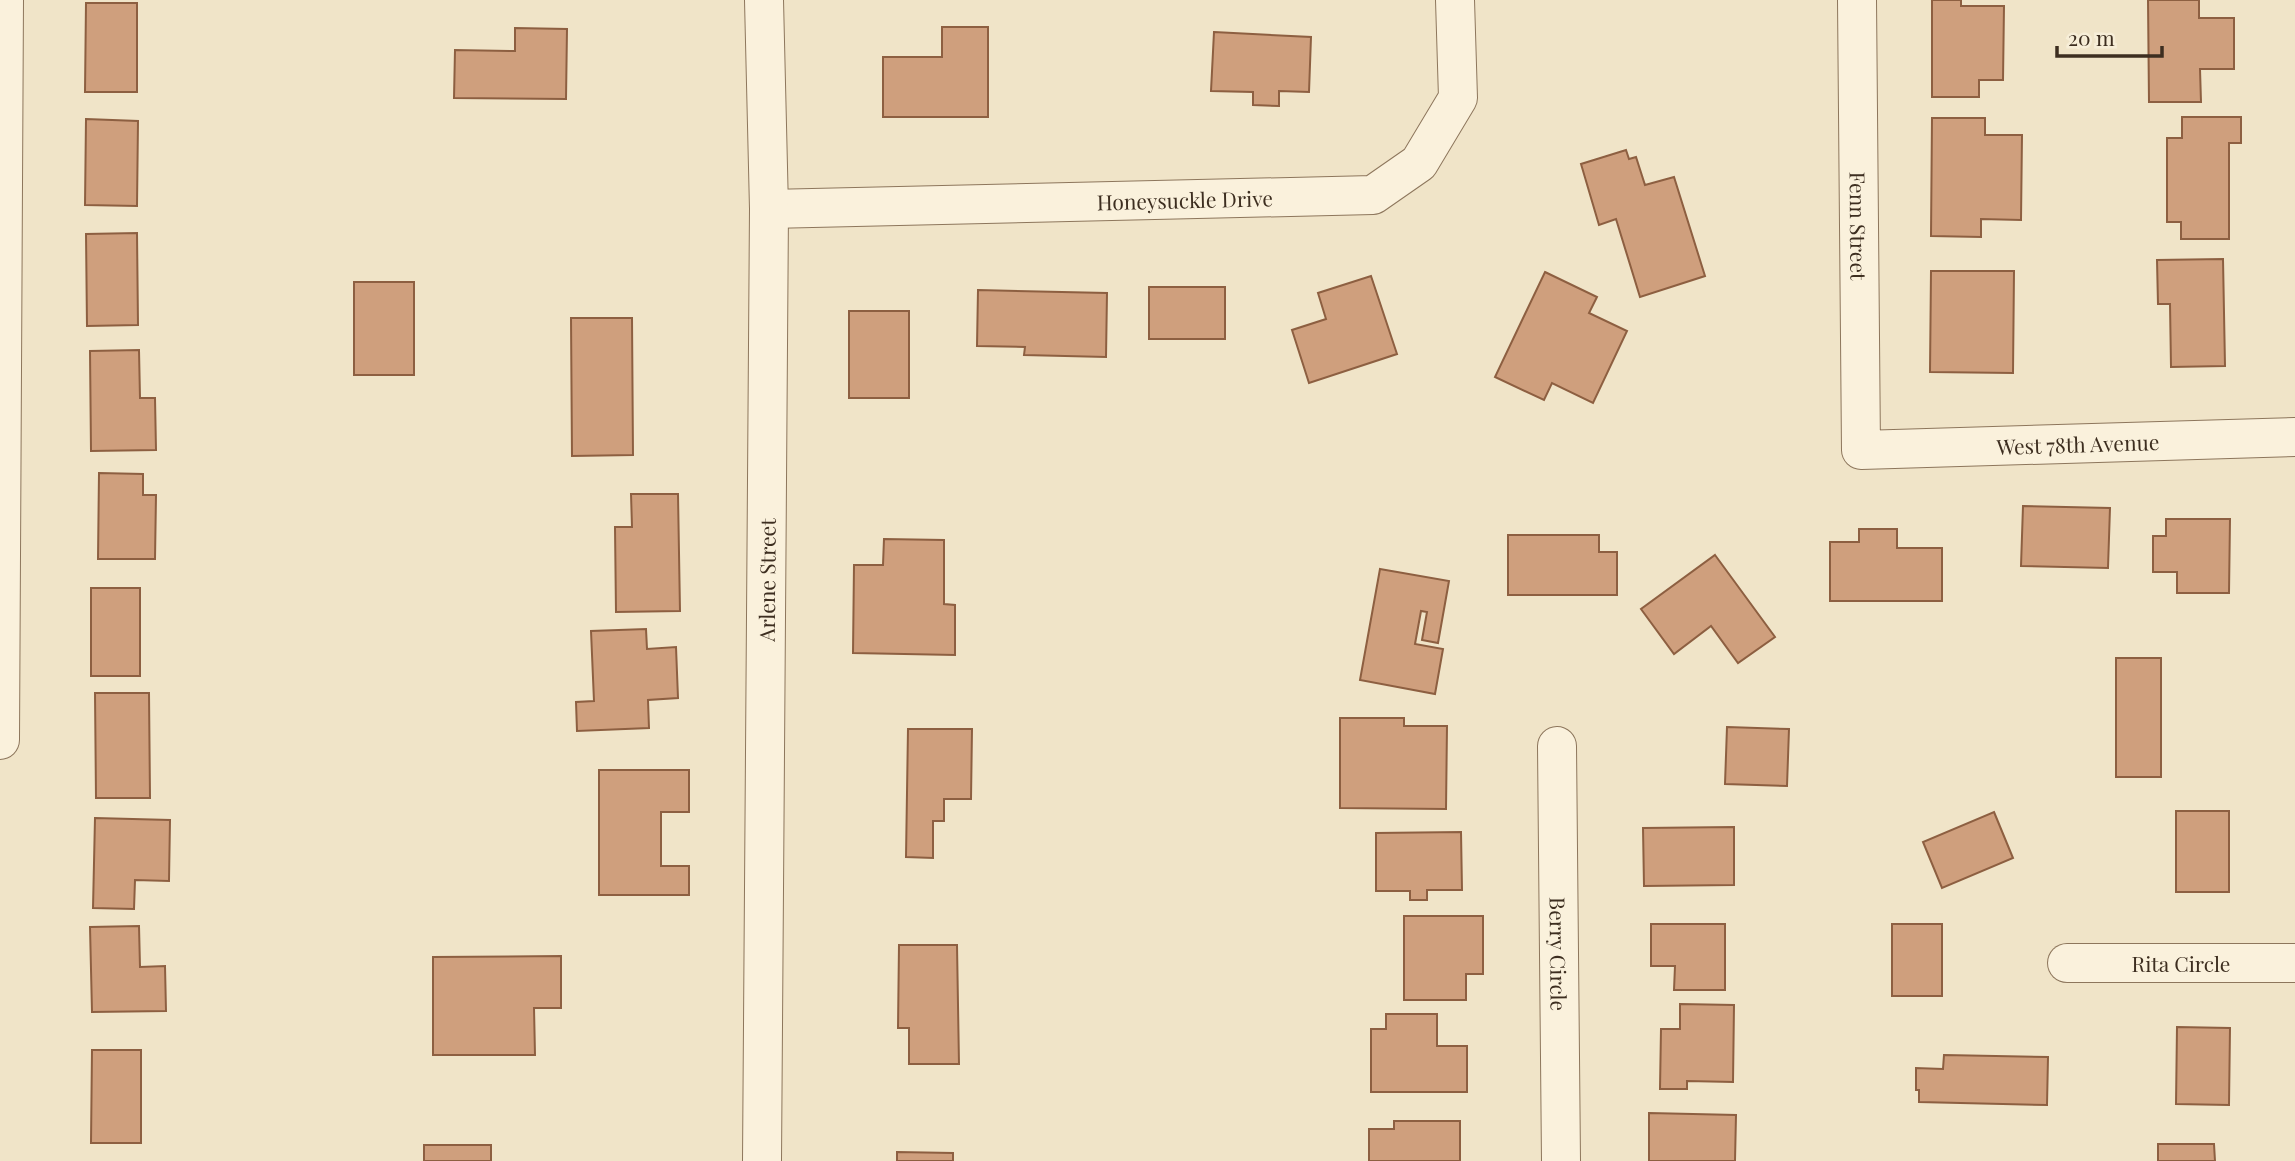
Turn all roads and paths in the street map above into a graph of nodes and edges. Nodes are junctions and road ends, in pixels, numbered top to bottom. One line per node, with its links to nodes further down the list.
1 (4, 0): 5 (street)
2 (764, 0): 6 (street, Arlene Street)
3 (1455, 0): 6 (street, Honeysuckle Drive)
4 (1857, 0): 8 (street, Fenn Street)
5 (2, 73): 9 (street)
6 (769, 209): 13 (street, Arlene Street)
7 (2295, 437): 8 (street, West 78th Avenue)
8 (1861, 450)
9 (0, 740)
10 (1557, 746): 14 (street, Berry Circle)
11 (2067, 963): 12 (street, Rita Circle)
12 (2295, 963)
13 (762, 1161)
14 (1561, 1161)

